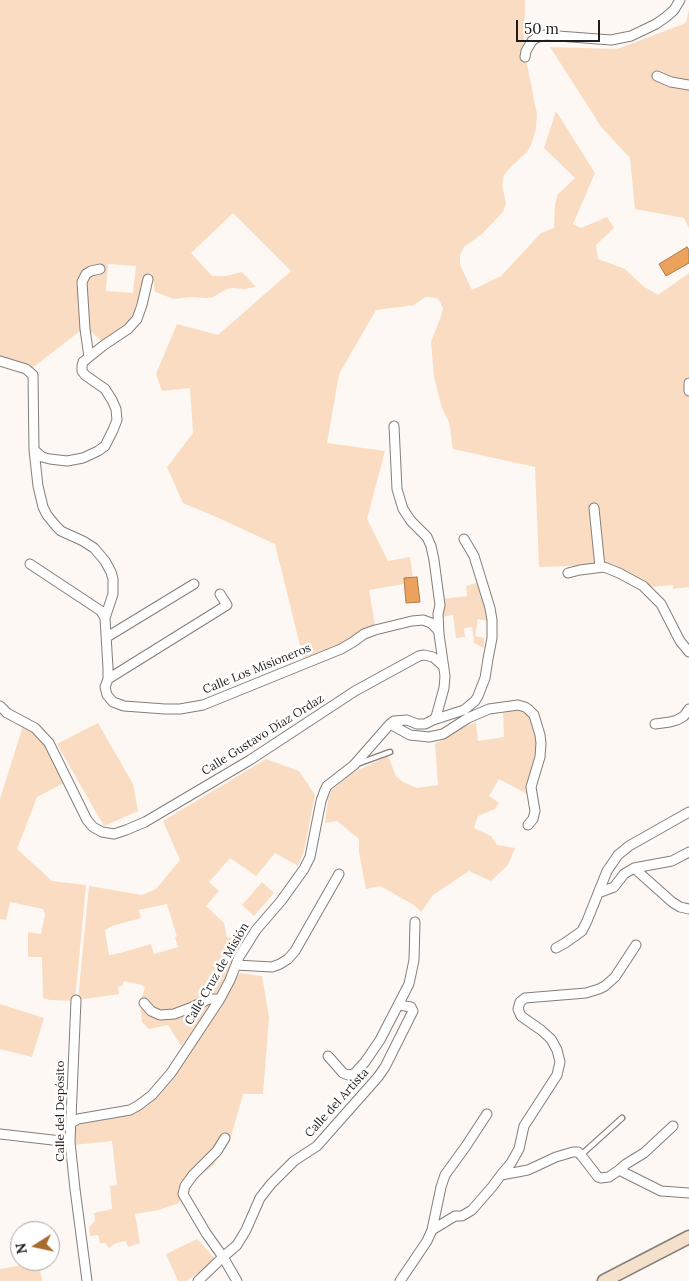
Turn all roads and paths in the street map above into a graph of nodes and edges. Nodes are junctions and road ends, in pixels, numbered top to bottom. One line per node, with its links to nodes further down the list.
1 (680, 0): 2 (street)
2 (525, 57)
3 (658, 76): 4 (street)
4 (689, 85)
5 (100, 269): 7 (street)
6 (148, 279): 7 (street)
7 (89, 357): 12 (street)
8 (0, 361): 12 (street, Calle Los Misioneros)
9 (689, 383): 10 (street)
10 (689, 391)
11 (394, 426): 21 (street)
12 (34, 450): 20 (street, Calle Los Misioneros)
13 (594, 508): 16 (street)
14 (464, 539): 28 (street)
15 (30, 564): 20 (street)
16 (600, 567): 17 (street); 23 (street)
17 (568, 573)
18 (194, 584): 22 (street)
19 (220, 594): 25 (street)
20 (105, 618): 22 (street, Calle Los Misioneros)
21 (439, 634): 24 (street); 25 (street, Calle Los Misioneros)
22 (107, 637): 25 (street, Calle Los Misioneros)
23 (689, 652)
24 (442, 665): 26 (street, Calle Gustavo Díaz Ordaz); 28 (street)
25 (108, 679)
26 (0, 706)
27 (689, 709): 30 (street)
28 (434, 720): 29 (street)
29 (390, 724): 32 (street, Calle Cruz de Misión); 34 (street)
30 (656, 724)
31 (390, 752): 32 (lane)
32 (354, 765): 43 (street, Calle Cruz de Misión)
33 (689, 812): 38 (street)
34 (528, 825)
35 (689, 852): 36 (street)
36 (634, 868): 38 (street); 39 (street)
37 (339, 874): 43 (street)
38 (598, 894): 42 (street)
39 (689, 908)
40 (415, 922): 47 (street)
41 (636, 945): 58 (street)
42 (556, 948)
43 (236, 965): 44 (street, Calle Cruz de Misión)
44 (220, 999): 46 (street); 51 (street, Calle Cruz de Misión)
45 (76, 1000): 51 (street, Calle del Depósito)
46 (144, 1003)
47 (398, 1005): 48 (street); 62 (street, Calle del Artista)
48 (328, 1056)
49 (487, 1114): 60 (street)
50 (622, 1118): 56 (lane)
51 (71, 1123): 55 (street, Calle del Depósito)
52 (672, 1126): 57 (street)
53 (0, 1134): 55 (street)
54 (224, 1138): 62 (street)
55 (70, 1142): 63 (street, Calle del Depósito)
56 (581, 1155): 57 (street); 58 (street)
57 (619, 1170): 59 (street)
58 (501, 1175): 60 (street)
59 (689, 1194)
60 (432, 1230): 66 (street)
61 (689, 1237): 67 (street)
62 (223, 1257): 64 (street, Calle del Artista); 65 (street)
63 (88, 1281)
64 (198, 1281)
65 (237, 1281)
66 (400, 1281)
67 (604, 1281)

